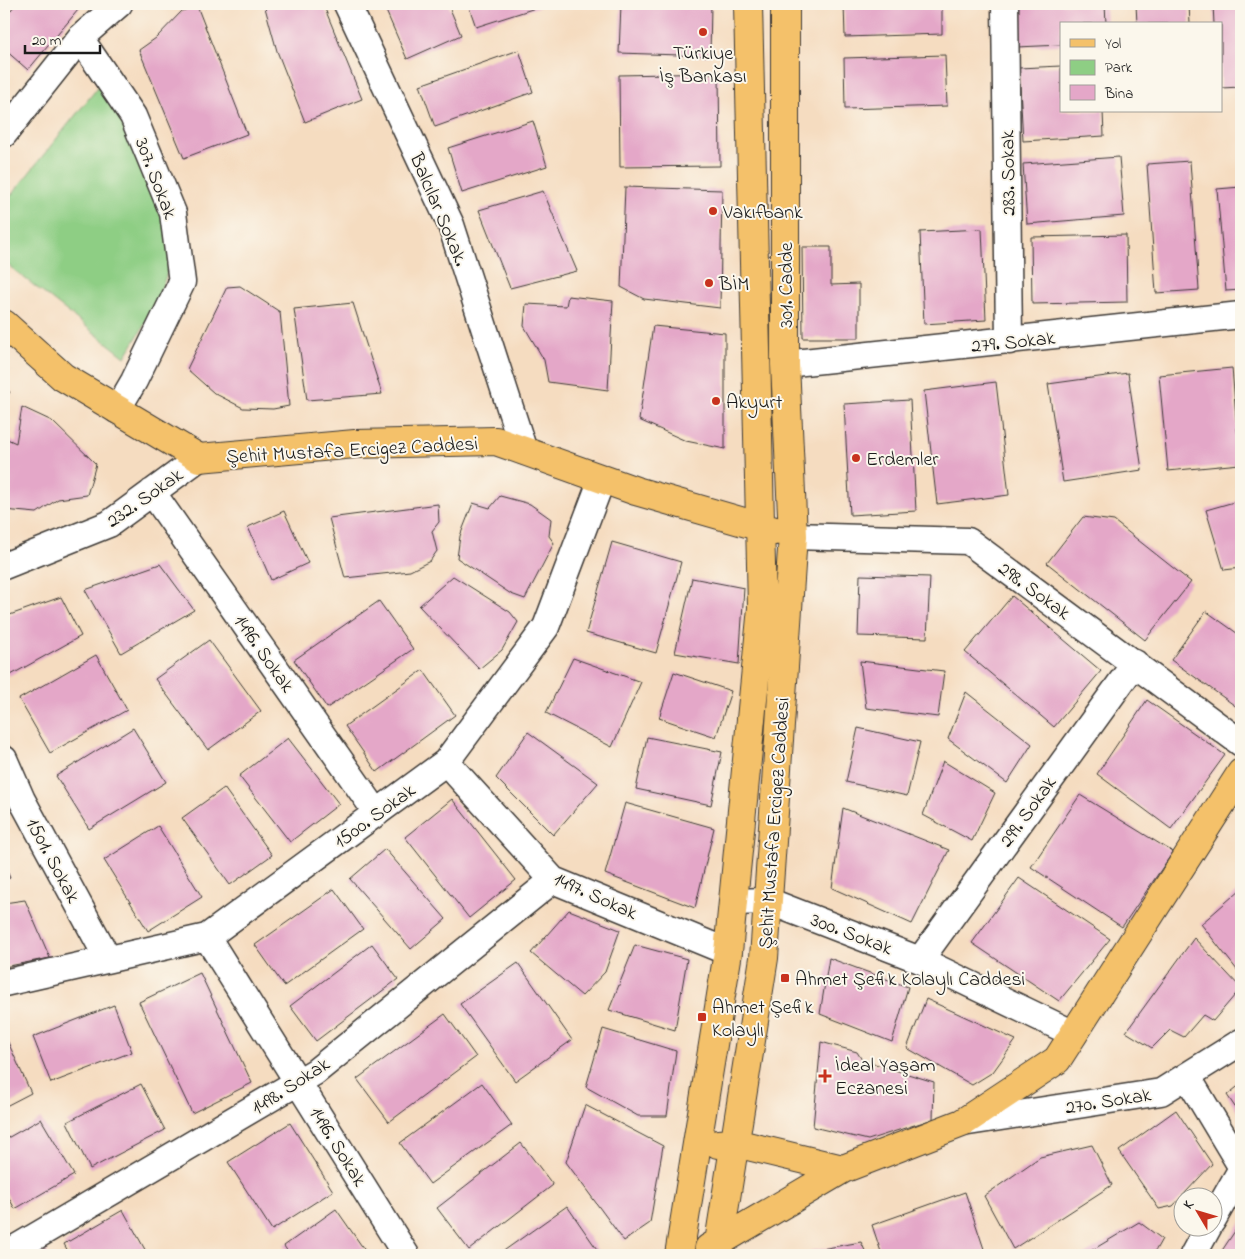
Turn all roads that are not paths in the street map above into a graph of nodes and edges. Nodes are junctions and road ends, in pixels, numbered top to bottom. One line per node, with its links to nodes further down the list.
1 (118, 4): 6 (street)
2 (347, 4): 13 (street, Balcılar Sokak.)
3 (748, 4): 17 (main road, 301. Cadde)
4 (785, 4): 11 (main road, 301. Cadde)
5 (1005, 4): 10 (street, 283. Sokak)
6 (80, 38): 7 (street); 12 (street, 307. Sokak)
7 (4, 134)
8 (1241, 315): 10 (street, 279. Sokak)
9 (4, 324): 12 (main road, Şehit Mustafa Ercigez Caddesi)
10 (1009, 341): 11 (street, 279. Sokak)
11 (785, 364): 18 (main road, 301. Cadde)
12 (117, 410): 14 (main road, Şehit Mustafa Ercigez Caddesi)
13 (524, 451): 14 (main road, Şehit Mustafa Ercigez Caddesi); 15 (main road, Şehit Mustafa Ercigez Caddesi)
14 (199, 458): 16 (street, 232. Sokak)
15 (602, 479): 17 (main road, Şehit Mustafa Ercigez Caddesi); 23 (street, 1500. Sokak)
16 (152, 492): 19 (street, 232. Sokak); 26 (street, 1496. Sokak)
17 (760, 526): 18 (main road, Şehit Mustafa Ercigez Caddesi); 29 (main road, Şehit Mustafa Ercigez Caddesi)
18 (793, 536): 20 (street, 298. Sokak); 28 (main road, Şehit Mustafa Ercigez Caddesi)
19 (4, 566)
20 (1135, 663): 21 (street, 298. Sokak); 33 (street, 299. Sokak)
21 (1241, 743)
22 (4, 760): 25 (street, 1501. Sokak)
23 (446, 762): 26 (street, 1500. Sokak); 27 (street, 1497. Sokak)
24 (1241, 773): 35 (main road)
25 (13, 800): 32 (street, 1501. Sokak)
26 (377, 813): 30 (street, 1500. Sokak)
27 (553, 880): 31 (street, 1497. Sokak); 38 (street, 1498. Sokak)
28 (768, 901): 29 (street, 300. Sokak); 33 (street, 300. Sokak); 40 (main road, Şehit Mustafa Ercigez Caddesi)
29 (733, 902): 31 (main road, Şehit Mustafa Ercigez Caddesi)
30 (207, 937): 32 (street, 1500. Sokak); 38 (street, 1496. Sokak)
31 (728, 952): 41 (main road, Şehit Mustafa Ercigez Caddesi)
32 (108, 959): 34 (street, 1500. Sokak)
33 (920, 960): 35 (street, 300. Sokak)
34 (4, 983)
35 (1074, 1034): 39 (main road)
36 (1241, 1042): 37 (street, 270. Sokak)
37 (1187, 1076): 39 (street, 270. Sokak); 42 (street)
38 (299, 1082): 48 (street, 1498. Sokak); 49 (street, 1496. Sokak)
39 (962, 1123): 43 (main road)
40 (735, 1143): 41 (main road); 43 (main road); 47 (main road, Şehit Mustafa Ercigez Caddesi)
41 (696, 1145): 50 (main road, Şehit Mustafa Ercigez Caddesi)
42 (1241, 1166)
43 (844, 1169): 47 (main road)
44 (1241, 1170): 45 (street)
45 (1222, 1203)
46 (1203, 1236): 52 (street)
47 (718, 1249): 51 (main road)
48 (4, 1255)
49 (406, 1255)
50 (679, 1255)
51 (693, 1255)
52 (1193, 1255)

